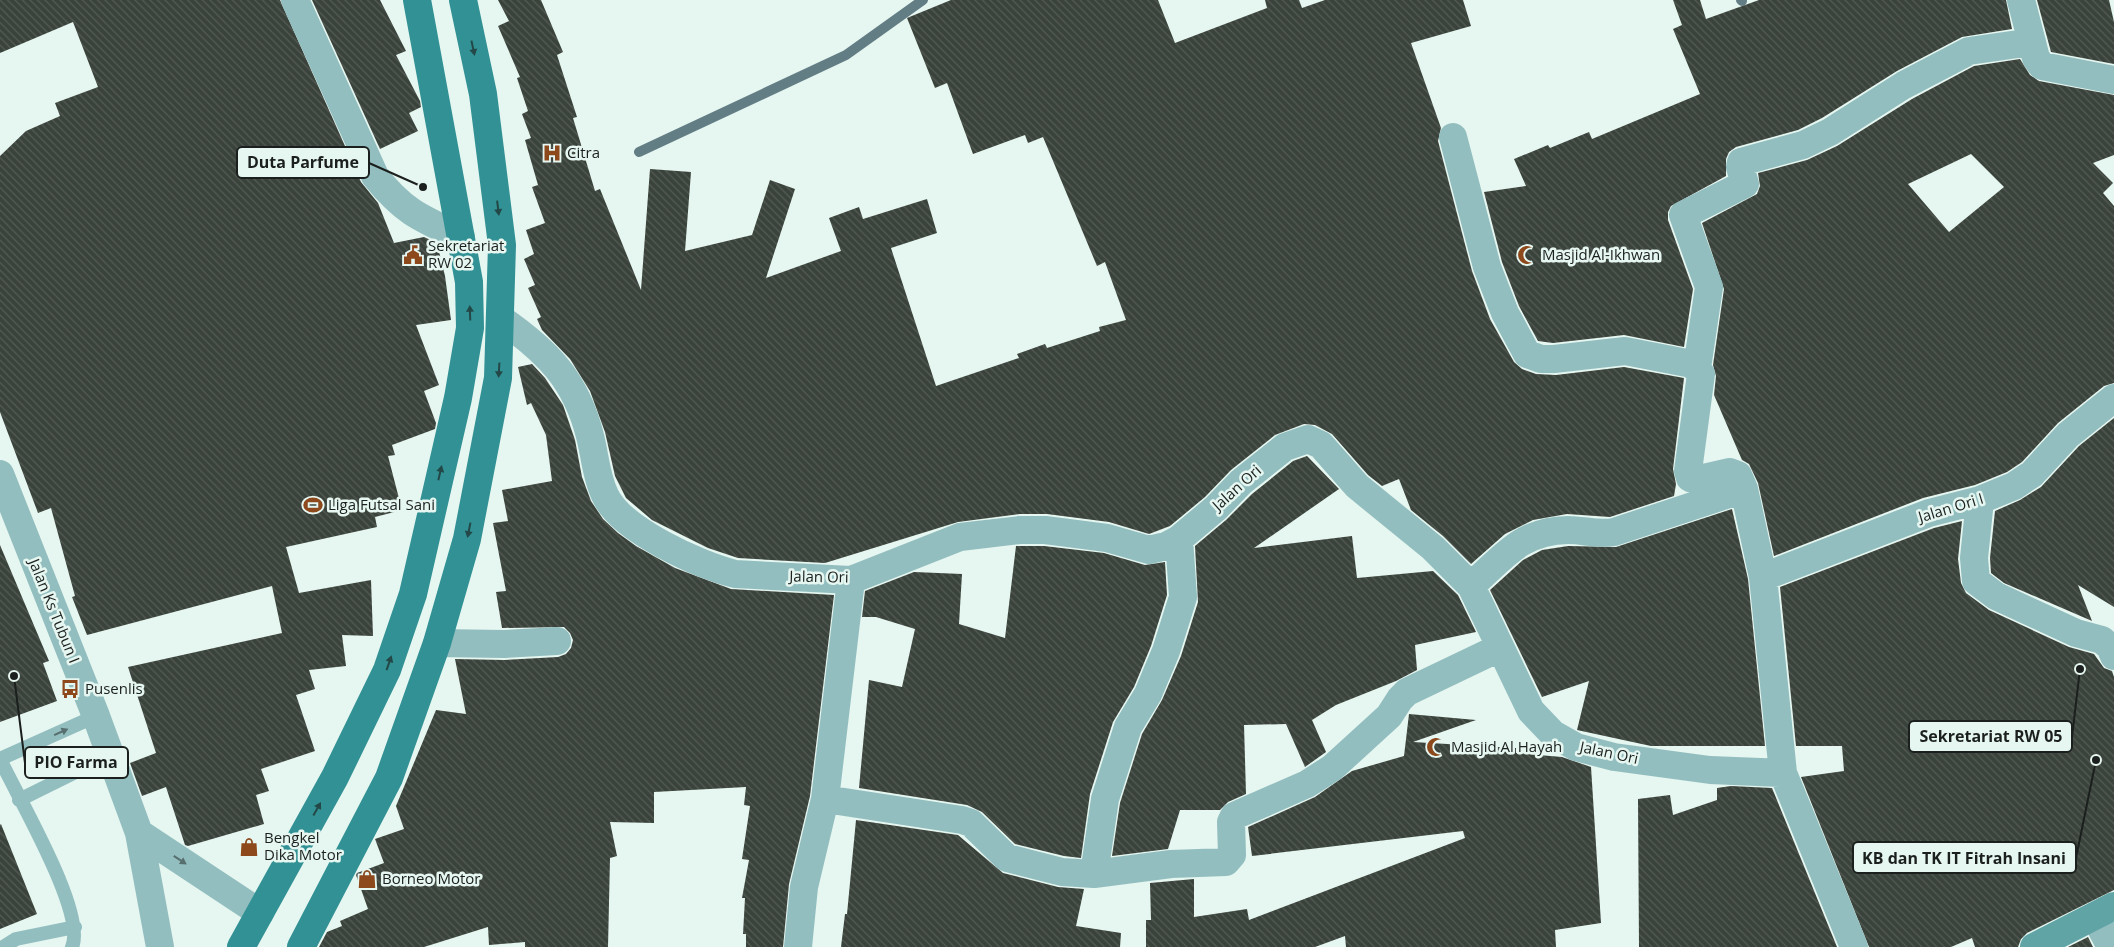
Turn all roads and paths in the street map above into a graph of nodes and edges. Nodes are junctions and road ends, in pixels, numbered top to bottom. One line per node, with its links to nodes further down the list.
1 (294, 0): 8 (street)
2 (417, 0): 8 (main road)
3 (463, 0): 9 (main road, one-way to 9)
4 (2022, 0): 5 (street)
5 (2032, 42): 6 (street); 10 (street)
6 (2114, 80)
7 (1453, 137): 10 (street)
8 (461, 237): 31 (main road, one-way to 8)
9 (501, 319): 17 (street, Jalan Ori); 20 (main road, one-way to 20)
10 (1697, 368): 13 (street)
11 (2114, 398): 14 (street, Jalan Ori I)
12 (0, 474): 23 (street, Jalan Ks Tubun I)
13 (1744, 489): 16 (street); 18 (street)
14 (1980, 500): 16 (street, Jalan Ori I); 22 (street)
15 (1179, 540): 17 (street, Jalan Ori); 18 (street, Jalan Ori); 30 (street)
16 (1763, 577): 26 (street)
17 (851, 580): 27 (street)
18 (1472, 586): 21 (street, Jalan Ori)
19 (557, 641): 20 (street)
20 (437, 644): 38 (main road)
21 (1499, 648): 26 (street, Jalan Ori); 30 (street)
22 (2114, 656)
23 (96, 716): 24 (street, Jalan Ks Tubun I); 25 (lane, one-way to 23)
24 (110, 755): 28 (lane); 29 (street, Jalan Ks Tubun I)
25 (0, 759): 28 (lane)
26 (1783, 773): 40 (street)
27 (825, 799): 30 (street); 39 (street)
28 (19, 800): 33 (lane)
29 (139, 833): 31 (street, one-way to 31); 36 (street, Jalan Ks Tubun I)
30 (1094, 874)
31 (260, 912): 37 (main road)
32 (2104, 912): 41 (street); 42 (street)
33 (75, 927): 34 (lane); 35 (lane)
34 (3, 947)
35 (72, 947)
36 (160, 947)
37 (241, 947)
38 (301, 947)
39 (798, 947)
40 (1854, 947)
41 (2034, 947)
42 (2111, 947)

